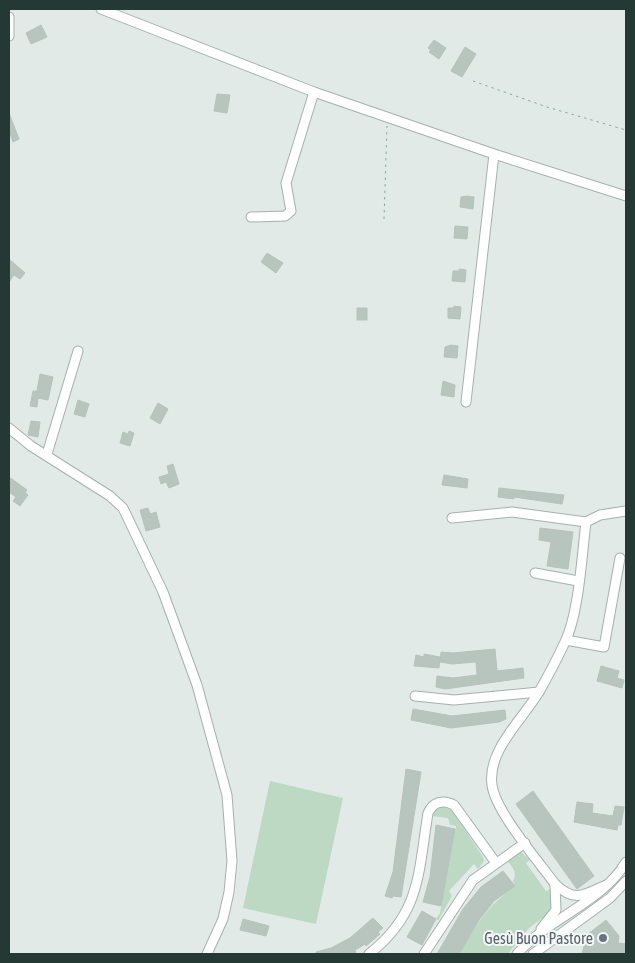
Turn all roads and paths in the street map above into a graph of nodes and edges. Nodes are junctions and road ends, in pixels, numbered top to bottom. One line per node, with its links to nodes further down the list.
1 (101, 9): 5 (street)
2 (9, 17): 3 (street)
3 (9, 36)
4 (474, 81): 7 (path)
5 (314, 92): 6 (street); 10 (street)
6 (387, 118): 8 (street); 11 (path)
7 (626, 130)
8 (494, 154): 9 (street); 13 (street)
9 (626, 196)
10 (251, 217)
11 (384, 220)
12 (78, 351): 15 (street)
13 (466, 402)
14 (9, 428): 15 (street)
15 (47, 454): 32 (street)
16 (626, 511): 18 (street)
17 (452, 518): 18 (street)
18 (586, 522): 21 (street)
19 (620, 558): 22 (street)
20 (535, 573): 21 (street)
21 (578, 581): 22 (street)
22 (566, 640): 23 (street)
23 (539, 692): 24 (street); 25 (street)
24 (415, 696)
25 (525, 843): 27 (street); 29 (street)
26 (626, 862): 30 (street)
27 (496, 863): 33 (street); 34 (street)
28 (626, 881): 36 (street)
29 (556, 884): 30 (street); 31 (street)
30 (606, 885): 31 (street)
31 (534, 937): 35 (street)
32 (207, 954)
33 (369, 954)
34 (424, 954)
35 (517, 954)
36 (533, 954)

